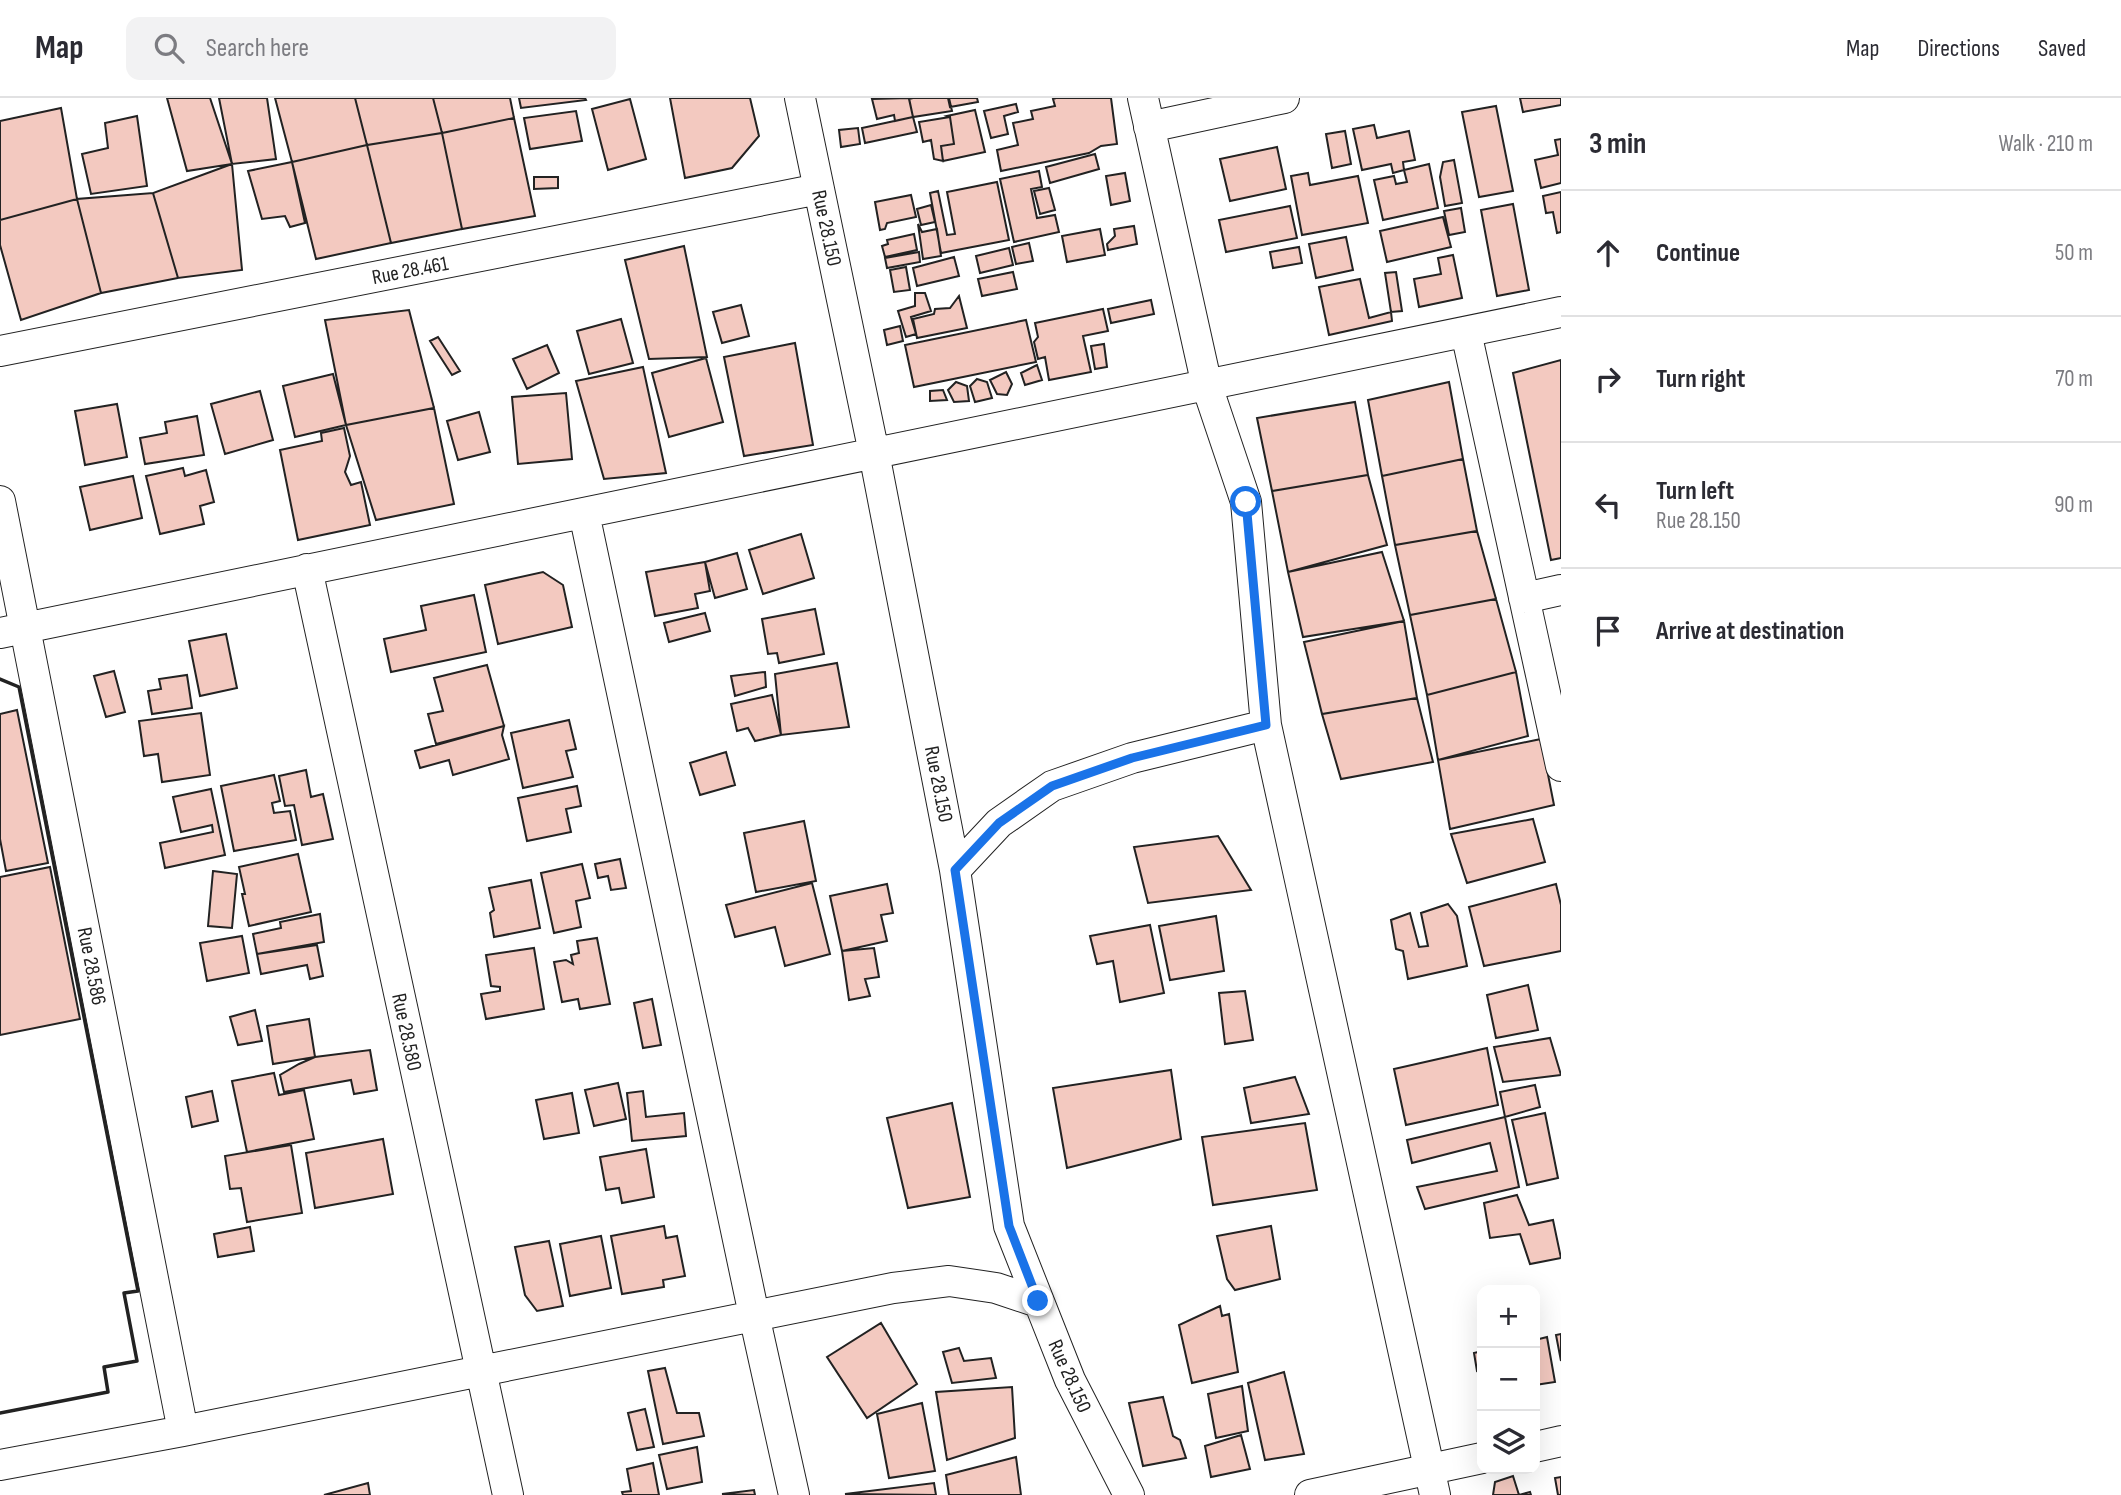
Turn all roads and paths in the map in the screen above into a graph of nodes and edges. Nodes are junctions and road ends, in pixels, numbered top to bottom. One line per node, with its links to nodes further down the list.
1 (800, 98): 5 (street, Rue 28.150)
2 (1143, 98): 4 (street)
3 (1284, 98): 4 (street)
4 (1149, 127): 9 (street)
5 (819, 189): 8 (street, Rue 28.461); 10 (street, Rue 28.150)
6 (1561, 312): 7 (street)
7 (1466, 332): 9 (street); 15 (street)
8 (0, 351)
9 (1207, 386): 10 (street); 17 (street)
10 (874, 453): 12 (street); 19 (street, Rue 28.150)
11 (0, 501): 16 (street, Rue 28.586)
12 (584, 513): 13 (street); 21 (street)
13 (307, 569): 16 (street); 22 (street, Rue 28.580)
14 (1561, 590): 15 (street)
15 (1524, 598): 18 (street)
16 (13, 630): 23 (street, Rue 28.586)
17 (1266, 725): 19 (street); 28 (street)
18 (1561, 766)
19 (955, 870): 20 (street, Rue 28.150)
20 (1038, 1301): 21 (street); 31 (street, Rue 28.150)
21 (754, 1315): 22 (street); 30 (street)
22 (480, 1371): 23 (street); 29 (street, Rue 28.580)
23 (183, 1431): 27 (street)
24 (1561, 1441): 25 (street)
25 (1540, 1446)
26 (1477, 1460): 28 (street)
27 (0, 1465)
28 (1433, 1482): 32 (street)
29 (508, 1495)
30 (794, 1495)
31 (1129, 1495)
32 (1310, 1495)

